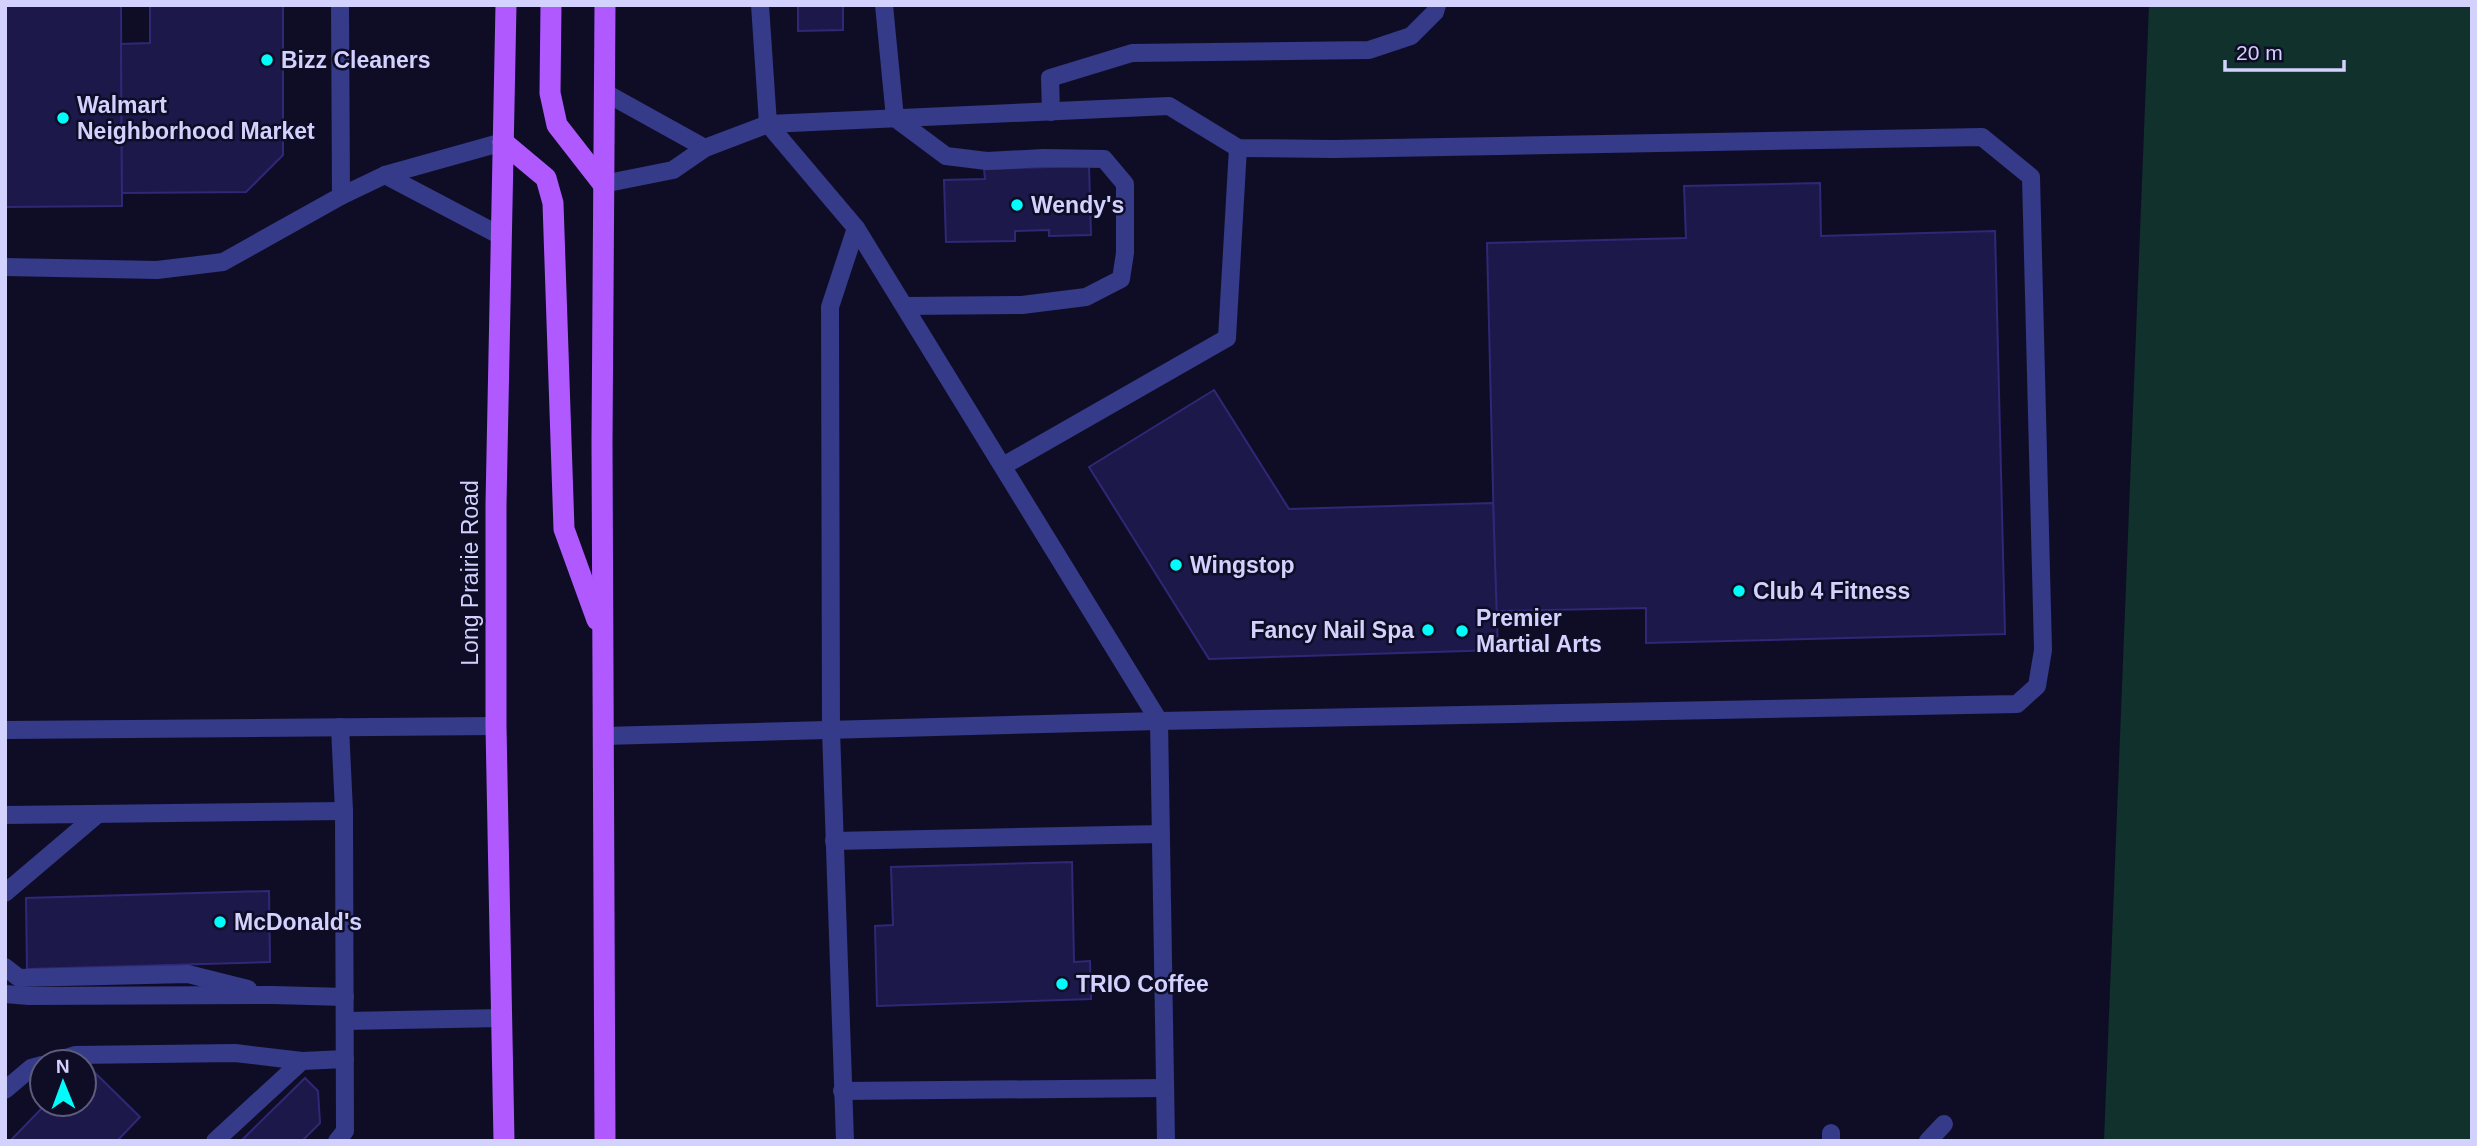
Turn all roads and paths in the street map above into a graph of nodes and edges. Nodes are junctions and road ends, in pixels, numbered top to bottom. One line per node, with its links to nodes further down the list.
1 (340, 5): 17 (lane)
2 (506, 5): 12 (main road, Long Prairie Road)
3 (551, 5): 16 (main road)
4 (605, 5): 8 (main road)
5 (760, 5): 11 (lane)
6 (884, 5): 10 (lane)
7 (1437, 5): 9 (lane)
8 (604, 92): 13 (lane); 16 (main road)
9 (1051, 112): 10 (lane); 14 (lane)
10 (895, 118): 11 (lane); 21 (lane)
11 (768, 124): 13 (lane); 18 (lane)
12 (503, 142): 15 (lane); 19 (main road, Long Prairie Road); 23 (main road)
13 (705, 148): 16 (lane)
14 (1238, 148): 22 (lane); 24 (lane)
15 (385, 175): 17 (lane); 19 (lane)
16 (603, 184): 23 (main road)
17 (341, 196): 20 (lane)
18 (856, 228): 21 (lane); 28 (lane)
19 (501, 236): 25 (main road, Long Prairie Road)
20 (5, 267)
21 (905, 306): 22 (lane)
22 (1003, 466): 24 (lane)
23 (603, 635): 29 (main road)
24 (1160, 721): 28 (lane); 33 (lane)
25 (496, 726): 26 (lane); 40 (main road, Long Prairie Road)
26 (340, 727): 27 (lane); 30 (lane)
27 (5, 730)
28 (831, 730): 29 (lane); 34 (lane)
29 (603, 736): 53 (main road)
30 (344, 811): 31 (lane); 39 (lane)
31 (98, 814): 32 (lane); 35 (lane)
32 (5, 815)
33 (1161, 834): 34 (lane); 46 (lane)
34 (834, 841): 48 (lane)
35 (5, 893)
36 (5, 967): 38 (lane)
37 (5, 994): 38 (lane)
38 (273, 995): 39 (lane)
39 (345, 997): 41 (lane)
40 (502, 1018): 41 (lane); 52 (main road, Long Prairie Road)
41 (345, 1021): 43 (lane)
42 (98, 1055): 44 (lane)
43 (345, 1059): 44 (lane); 51 (lane)
44 (302, 1060): 50 (lane)
45 (28, 1071): 47 (lane)
46 (1164, 1088): 48 (lane); 55 (lane)
47 (5, 1090)
48 (842, 1091): 54 (lane)
49 (1944, 1124): 56 (lane)
50 (215, 1141)
51 (337, 1141)
52 (504, 1141)
53 (605, 1141)
54 (845, 1141)
55 (1166, 1141)
56 (1927, 1141)

